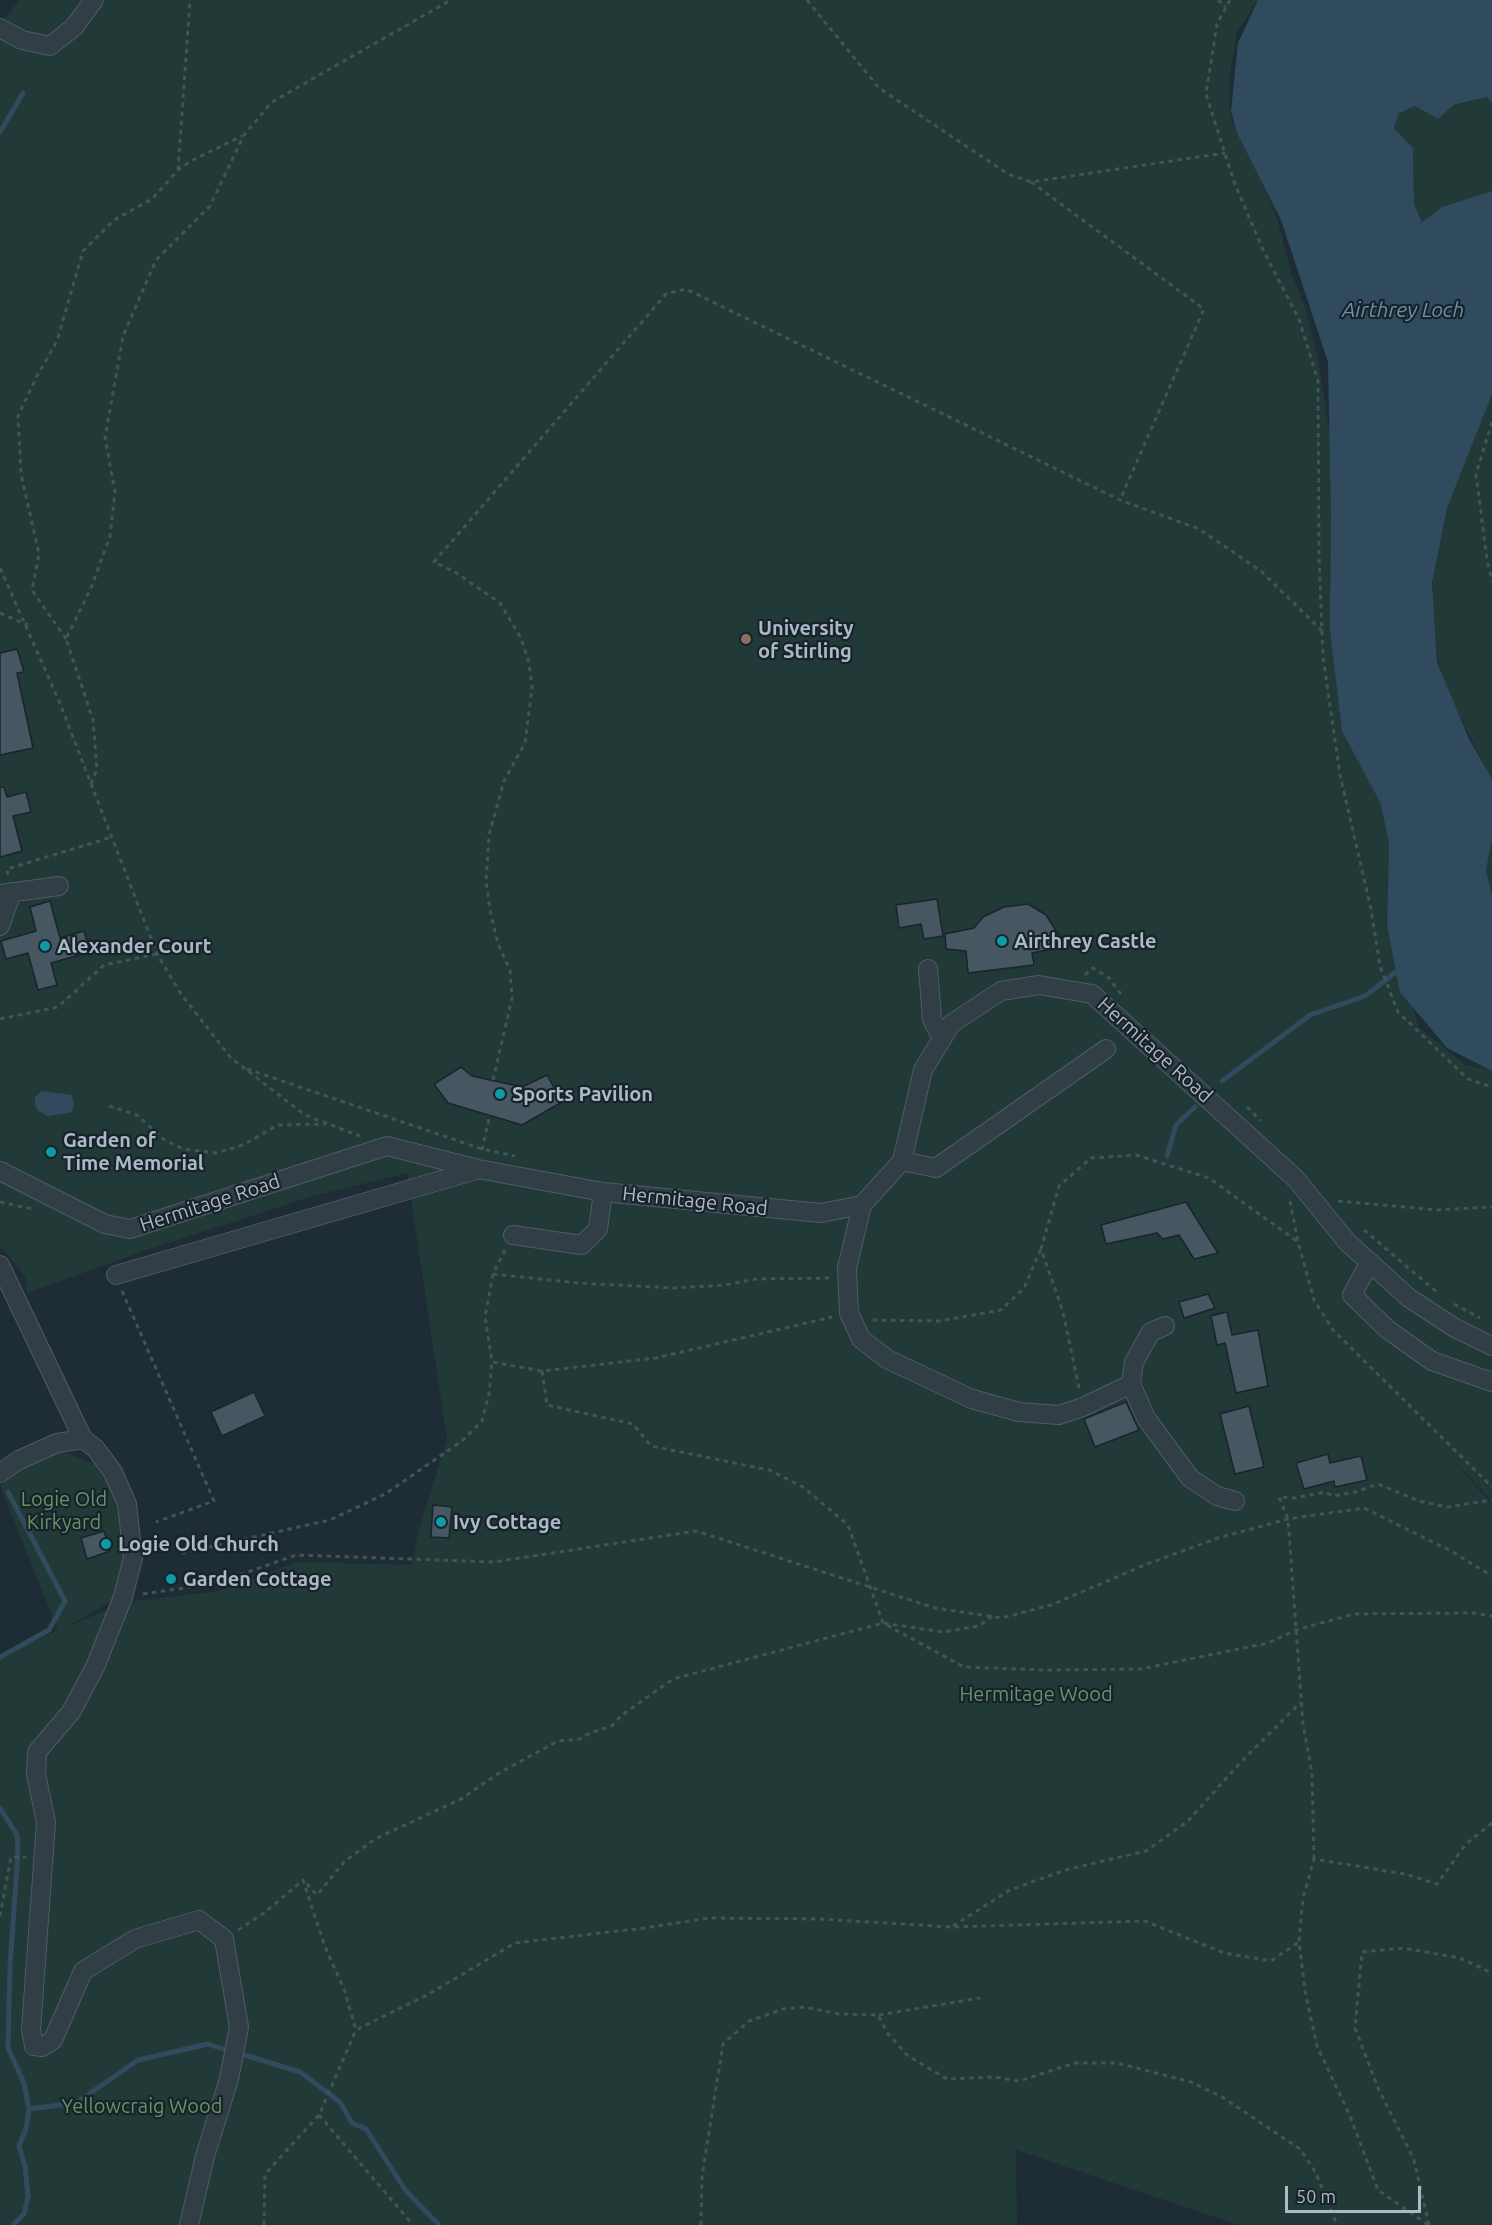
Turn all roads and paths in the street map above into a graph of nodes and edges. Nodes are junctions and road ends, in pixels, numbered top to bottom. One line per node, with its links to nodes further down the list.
1 (94, 0): 8 (street)
2 (190, 0): 11 (path)
3 (451, 0): 9 (path)
4 (807, 0): 12 (path)
5 (1218, 0): 7 (path)
6 (1230, 0): 7 (path)
7 (1226, 7): 10 (path)
8 (0, 28)
9 (244, 135): 11 (path); 20 (path)
10 (1225, 153): 12 (path); 19 (path)
11 (178, 170): 20 (path)
12 (1030, 182): 14 (path)
13 (1492, 422): 16 (path)
14 (1120, 500): 19 (path); 32 (path)
15 (0, 568): 18 (path)
16 (1492, 582)
17 (0, 613): 18 (path)
18 (28, 626): 21 (path)
19 (1322, 631): 33 (path)
20 (66, 639): 21 (path)
21 (91, 784): 22 (path)
22 (112, 837): 24 (path); 26 (path)
23 (59, 886): 24 (street)
24 (6, 893): 25 (street)
25 (0, 926)
26 (157, 954): 28 (path); 31 (path)
27 (928, 969): 29 (street)
28 (0, 1019)
29 (942, 1040): 40 (street, Hermitage Road); 51 (street, Hermitage Road)
30 (1106, 1049): 40 (street)
31 (244, 1068): 36 (path); 38 (path)
32 (493, 1080)
33 (1492, 1087)
34 (109, 1106): 36 (path)
35 (490, 1114): 38 (path)
36 (328, 1124): 37 (path)
37 (387, 1146): 41 (street, Hermitage Road); 42 (street, Hermitage Road)
38 (482, 1149): 39 (path); 41 (path)
39 (516, 1156)
40 (902, 1161): 46 (street, Hermitage Road)
41 (478, 1169): 43 (street, Hermitage Road); 54 (street)
42 (0, 1171)
43 (603, 1192): 46 (street, Hermitage Road); 48 (street, Hermitage Road)
44 (1290, 1200): 49 (path)
45 (1336, 1201): 47 (path)
46 (862, 1205): 55 (street)
47 (1492, 1207)
48 (513, 1236): 53 (path)
49 (1298, 1242): 50 (path); 66 (path)
50 (1041, 1249): 56 (path); 63 (path)
51 (1370, 1262): 58 (street, Hermitage Road); 61 (street)
52 (0, 1265): 64 (street)
53 (493, 1274): 55 (path); 59 (path)
54 (116, 1275): 70 (path)
55 (848, 1278): 56 (street)
56 (849, 1313): 60 (path); 63 (street)
57 (1165, 1326): 62 (street)
58 (1492, 1346)
59 (492, 1362): 60 (path); 71 (path)
60 (542, 1371): 73 (path)
61 (1492, 1382)
62 (1131, 1384): 63 (street); 68 (street)
63 (1083, 1407)
64 (84, 1439): 65 (street); 74 (street)
65 (0, 1473)
66 (1492, 1487)
67 (1492, 1500): 69 (path)
68 (1235, 1501)
69 (1288, 1519): 72 (path); 75 (path); 78 (path)
70 (156, 1522)
71 (182, 1553)
72 (1492, 1576)
73 (870, 1585): 74 (path); 75 (path); 77 (path)
74 (123, 1597): 86 (street)
75 (993, 1616): 77 (path)
76 (1492, 1616): 78 (path)
77 (883, 1623): 78 (path); 83 (path)
78 (1296, 1630): 79 (path)
79 (1301, 1702): 82 (path); 85 (path)
80 (1492, 1823): 82 (path)
81 (30, 1857): 84 (path)
82 (1314, 1858): 87 (path)
83 (303, 1880): 86 (path); 91 (path)
84 (0, 1916)
85 (951, 1927): 87 (path); 91 (path)
86 (224, 1939): 93 (street)
87 (1299, 1942): 98 (path)
88 (1492, 1973): 98 (path)
89 (980, 1998): 90 (path)
90 (878, 2015): 96 (path); 97 (path)
91 (356, 2030): 92 (path)
92 (319, 2115): 94 (path); 95 (path)
93 (189, 2225)
94 (264, 2225)
95 (413, 2225)
96 (701, 2225)
97 (1337, 2225)
98 (1429, 2225)

